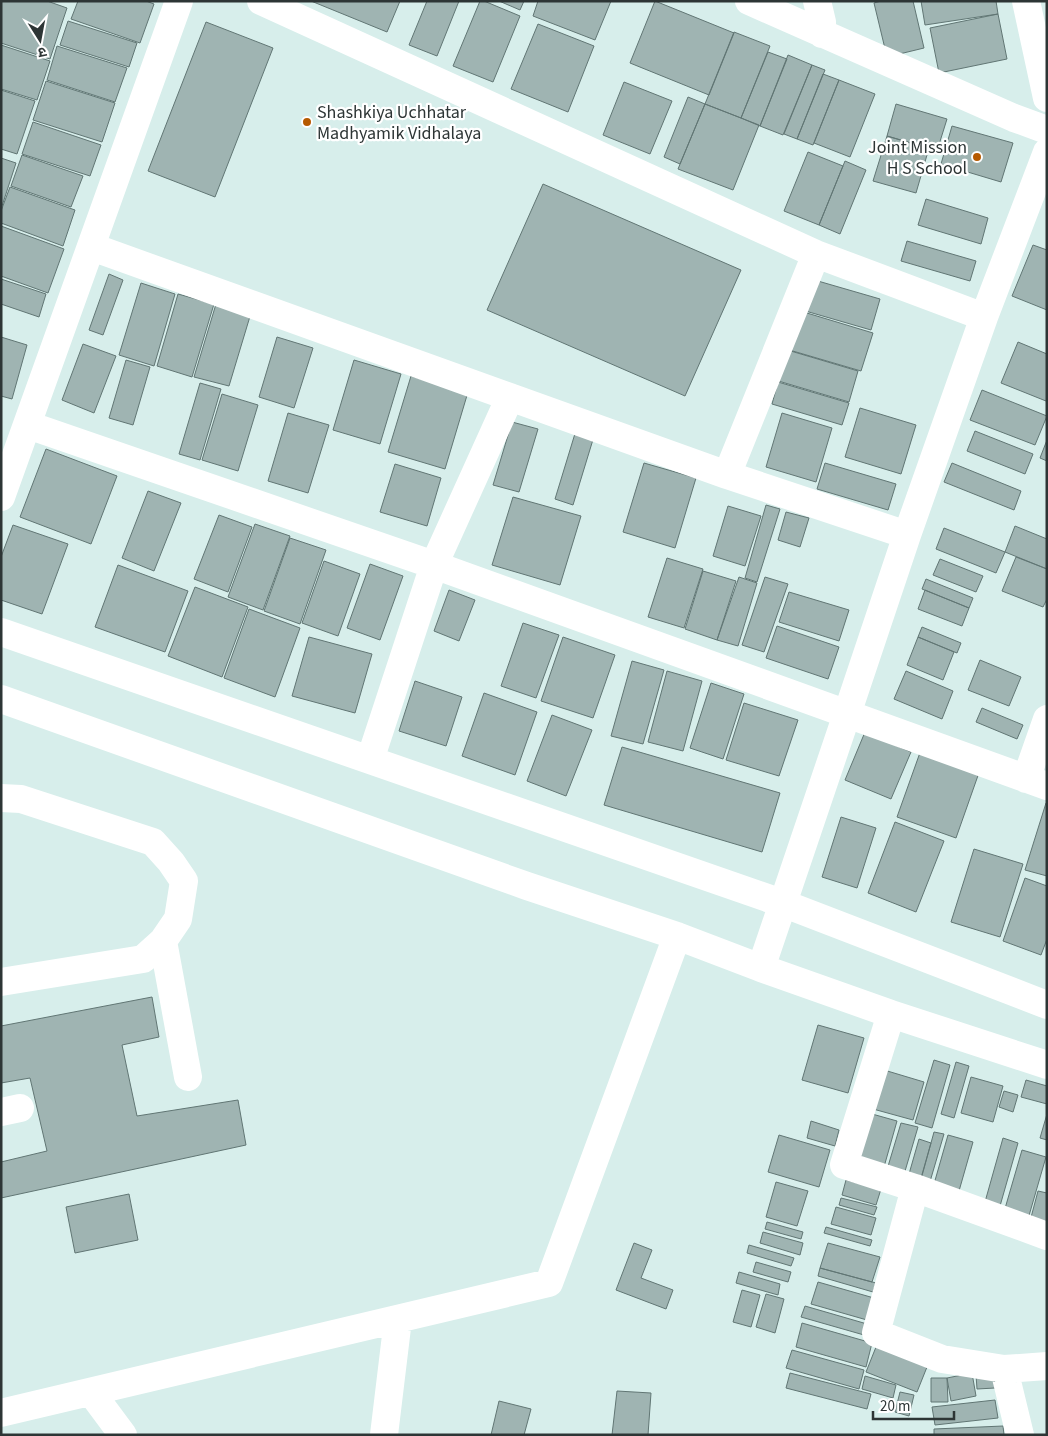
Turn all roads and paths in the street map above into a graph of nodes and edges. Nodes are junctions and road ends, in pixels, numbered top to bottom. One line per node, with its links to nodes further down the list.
1 (179, 1): 10 (street)
2 (261, 1): 11 (street)
3 (749, 1): 6 (street)
4 (817, 1): 6 (street)
5 (1026, 1): 7 (street)
6 (822, 34): 8 (street)
7 (1047, 98)
8 (1047, 130)
9 (1047, 152): 12 (street)
10 (92, 247): 13 (street); 14 (street)
11 (816, 254): 12 (street); 15 (street)
12 (984, 317): 17 (street)
13 (510, 397): 15 (street); 18 (street)
14 (28, 425): 16 (street); 18 (street)
15 (727, 475): 17 (street)
16 (1, 498)
17 (907, 535): 21 (street)
18 (434, 565): 21 (street); 23 (street)
19 (1, 632): 23 (street)
20 (1, 699): 27 (street)
21 (847, 714): 24 (street); 26 (street)
22 (1047, 720): 24 (street)
23 (370, 760): 26 (street)
24 (1036, 782)
25 (1, 798): 28 (street)
26 (782, 903): 29 (street); 31 (street)
27 (677, 936): 29 (street); 37 (street)
28 (163, 941): 30 (street); 34 (street)
29 (761, 968): 32 (street)
30 (1, 982)
31 (1047, 1005)
32 (891, 1014): 33 (street); 35 (street)
33 (1047, 1065)
34 (188, 1077)
35 (915, 1188): 36 (street); 39 (street)
36 (1047, 1236)
37 (398, 1319): 40 (street); 43 (street)
38 (1047, 1366): 39 (street)
39 (1004, 1369): 44 (street)
40 (91, 1392): 41 (street); 42 (street)
41 (1, 1413)
42 (123, 1435)
43 (384, 1435)
44 (1020, 1435)

